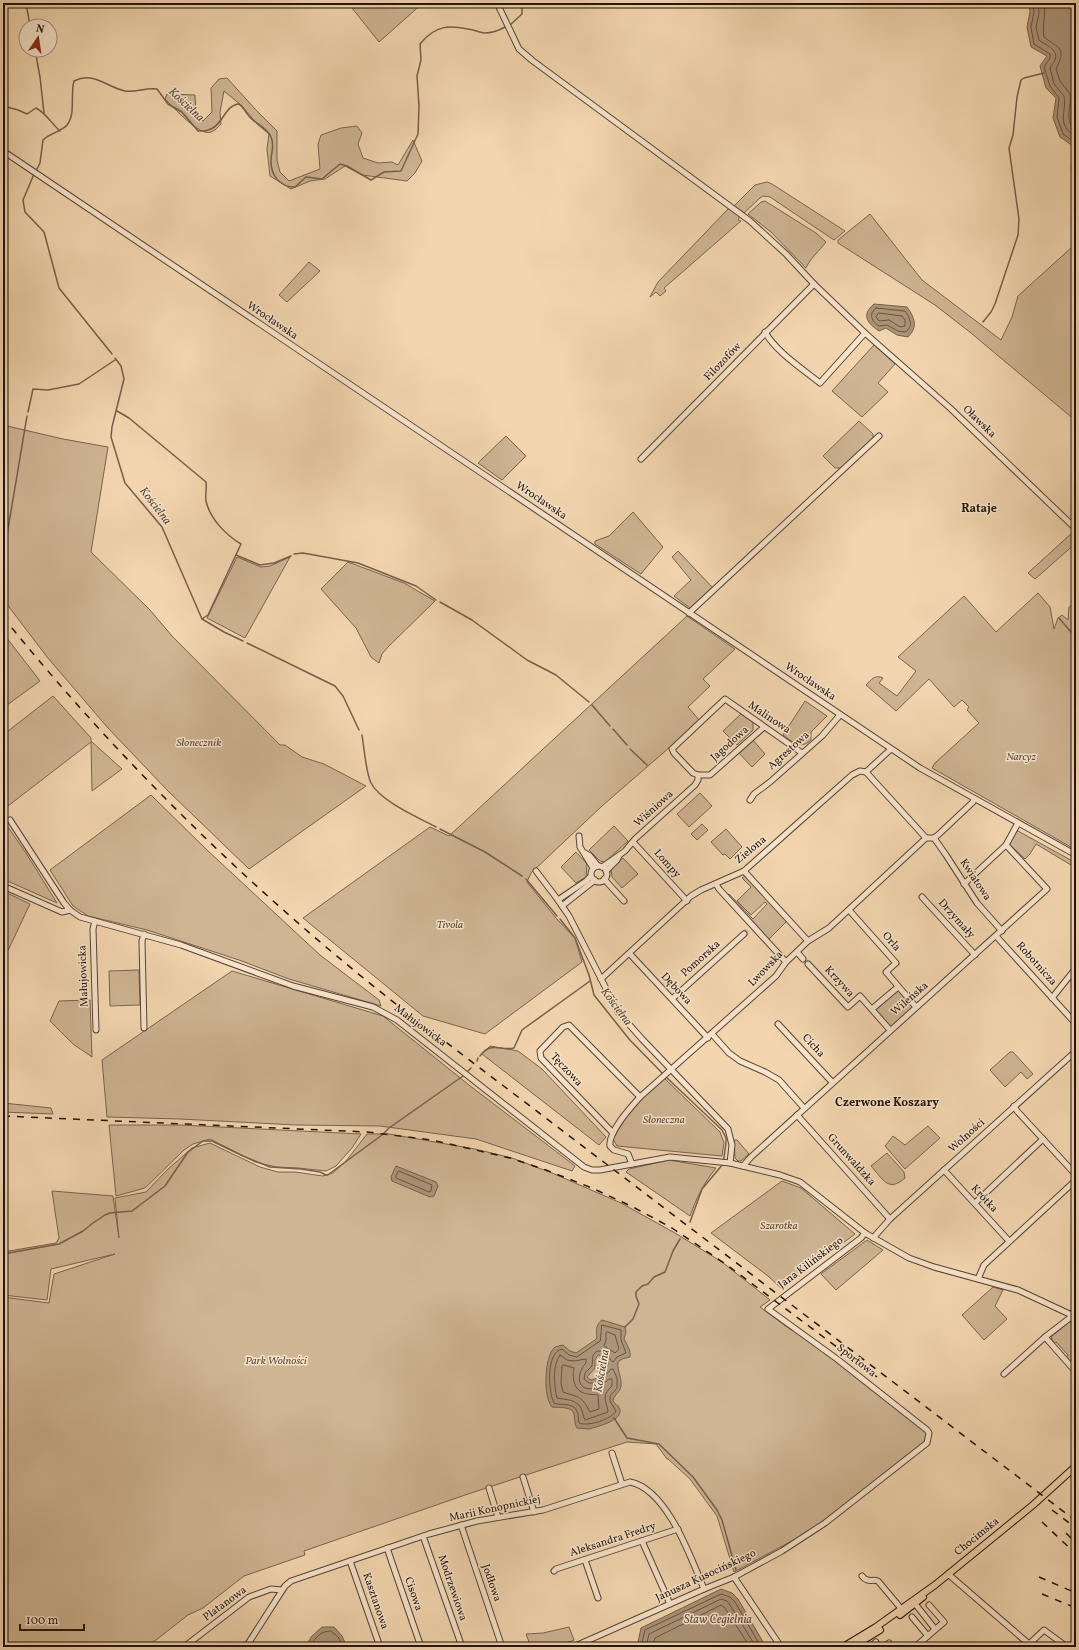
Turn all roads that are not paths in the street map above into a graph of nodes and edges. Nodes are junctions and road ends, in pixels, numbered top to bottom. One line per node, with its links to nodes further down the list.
1 (497, 3): 3 (street, Oławska)
2 (3, 151): 9 (street, Wrocławska)
3 (814, 284): 4 (street, Filozofów); 5 (street, Oławska)
4 (766, 332): 5 (street); 7 (street, Filozofów)
5 (865, 333): 8 (street, Oławska)
6 (879, 436): 9 (street)
7 (641, 459)
8 (1076, 529)
9 (689, 613): 10 (street, Wrocławska)
10 (840, 715): 12 (street, Wrocławska); 13 (street, Agrestowa)
11 (764, 727): 13 (street, Malinowa); 15 (street, Jagodowa); 15 (street, Malinowa)
12 (891, 749): 14 (street, Zielona); 16 (street, Wrocławska)
13 (802, 753): 17 (street, Agrestowa)
14 (866, 772): 21 (street); 28 (street, Zielona)
15 (698, 775): 23 (street, Wiśniowa)
16 (974, 799): 19 (street, Wrocławska); 22 (street)
17 (750, 800)
18 (10, 820): 39 (street, Małujowicka)
19 (1018, 823): 24 (street); 25 (street, Wrocławska)
20 (579, 836): 26 (street)
21 (926, 838): 22 (street); 40 (street, Lwowska)
22 (934, 838): 32 (street, Kwiatowa)
23 (633, 842): 26 (street, Wiśniowa); 37 (street, Lompy)
24 (1006, 845): 32 (street); 42 (street, Wileńska)
25 (1076, 855)
26 (600, 868): 29 (street); 30 (street)
27 (536, 871): 35 (street)
28 (744, 871): 31 (street, Zielona); 46 (street)
29 (593, 878): 30 (street); 35 (street); 38 (street)
30 (604, 879): 36 (street)
31 (716, 884): 37 (street, Zielona); 51 (street)
32 (964, 884): 42 (street, Kwiatowa)
33 (3, 886): 39 (street, Małujowicka)
34 (922, 897): 49 (street, Drzymały)
35 (558, 900): 38 (street)
36 (624, 901)
37 (686, 901): 48 (street, Zielona)
38 (562, 906): 54 (street)
39 (70, 910): 41 (street, Małujowicka)
40 (849, 910): 46 (street, Lwowska); 55 (street, Orla)
41 (95, 922): 43 (street, Małujowicka); 63 (street, Małujowicka)
42 (1002, 931): 45 (street, Wileńska)
43 (144, 934): 62 (street); 76 (street, Małujowicka)
44 (744, 934): 57 (street, Pomorska)
45 (996, 936): 49 (street, Wileńska); 56 (street, Robotnicza)
46 (808, 941): 47 (street, Lwowska)
47 (797, 952): 50 (street); 51 (street, Lwowska)
48 (630, 954): 54 (street, Zielona); 57 (street, Dębowa)
49 (975, 955): 58 (street, Wileńska)
50 (803, 959)
51 (786, 962): 65 (street, Lwowska)
52 (808, 964): 59 (street, Krzywa)
53 (1076, 968): 56 (street)
54 (601, 979): 67 (street)
55 (898, 987): 58 (street); 59 (street)
56 (1052, 998): 61 (street, Robotnicza)
57 (672, 999): 65 (street, Dębowa)
58 (916, 1007): 64 (street, Wileńska)
59 (872, 1009): 64 (street)
60 (778, 1024): 68 (street, Cicha)
61 (1076, 1024)
62 (144, 1028)
63 (96, 1030)
64 (890, 1030): 68 (street, Wileńska)
65 (710, 1036): 67 (street, Lwowska); 71 (street, Dębowa)
66 (1076, 1051): 70 (street, Wolności)
67 (671, 1069): 69 (street, Lwowska); 75 (street)
68 (832, 1082): 71 (street, Wileńska)
69 (640, 1097): 73 (street, Lwowska); 73 (street, Tęczowa)
70 (1014, 1106): 74 (street); 78 (street, Wolności)
71 (804, 1108): 72 (street, Wileńska)
72 (797, 1115): 77 (street, Wileńska); 82 (street, Grunwaldzka)
73 (613, 1133): 76 (street)
74 (1043, 1139): 79 (street); 81 (street)
75 (725, 1163): 76 (street, Małujowicka); 77 (street, Małujowicka)
76 (632, 1164)
77 (743, 1166): 83 (street, Małujowicka)
78 (944, 1170): 81 (street, Krótka); 82 (street, Wolności)
79 (1076, 1175)
80 (1076, 1180): 85 (street)
81 (975, 1203): 85 (street, Krótka)
82 (890, 1219): 84 (street, Wolności)
83 (865, 1233): 84 (street, Małujowicka); 87 (street, Jana Kilińskiego)
84 (873, 1238): 86 (street, Małujowicka)
85 (1009, 1241): 86 (street)
86 (978, 1279): 88 (street, Małujowicka)
87 (768, 1309): 92 (street, Sportowa)
88 (1075, 1315): 89 (street)
89 (1045, 1337): 90 (street); 91 (street)
90 (1076, 1372)
91 (1004, 1374)
92 (930, 1433): 110 (street, Janusza Kusocińskiego)
93 (612, 1453): 96 (street)
94 (1076, 1466): 108 (main road, Chocimska)
95 (523, 1477): 98 (street)
96 (622, 1484): 98 (street, Marii Konopnickiej); 101 (street, Marii Konopnickiej)
97 (489, 1488): 99 (street)
98 (534, 1512): 99 (street, Marii Konopnickiej)
99 (498, 1517): 100 (street, Marii Konopnickiej)
100 (461, 1526): 102 (street, Marii Konopnickiej); 130 (street, Jodłowa)
101 (678, 1529): 103 (street, Aleksandra Fredry); 112 (street, Marii Konopnickiej)
102 (423, 1536): 104 (street, Marii Konopnickiej); 129 (street, Modrzewiowa)
103 (642, 1541): 105 (street, Aleksandra Fredry); 115 (street)
104 (387, 1548): 106 (street, Marii Konopnickiej); 128 (street, Cisowa)
105 (585, 1560): 107 (street, Aleksandra Fredry); 114 (street)
106 (350, 1561): 113 (street, Marii Konopnickiej); 127 (street, Kasztanowa)
107 (554, 1572)
108 (948, 1574): 111 (main road, Chocimska); 124 (street)
109 (862, 1576): 118 (street)
110 (734, 1577): 112 (street, Janusza Kusocińskiego); 132 (street)
111 (935, 1585): 116 (main road, Chocimska); 118 (main road, Chocimska)
112 (704, 1589): 115 (street, Janusza Kusocińskiego)
113 (282, 1590): 125 (street, Platanowa); 126 (street, Marii Konopnickiej)
114 (598, 1598)
115 (670, 1604): 131 (street, Janusza Kusocińskiego)
116 (916, 1604): 118 (main road, Chocimska); 120 (street)
117 (929, 1605): 120 (street)
118 (903, 1611): 133 (main road, Chocimska); 134 (main road, Chocimska)
119 (912, 1617): 121 (street)
120 (935, 1629): 121 (street)
121 (928, 1636): 137 (street)
122 (876, 1642): 135 (street)
123 (889, 1643): 136 (street)
124 (1027, 1645): 138 (street)
125 (184, 1647)
126 (246, 1647)
127 (380, 1647)
128 (421, 1647)
129 (462, 1647)
130 (502, 1647)
131 (573, 1647)
132 (781, 1647)
133 (843, 1647)
134 (850, 1647)
135 (870, 1647)
136 (884, 1647)
137 (915, 1647)
138 (1067, 1647)

